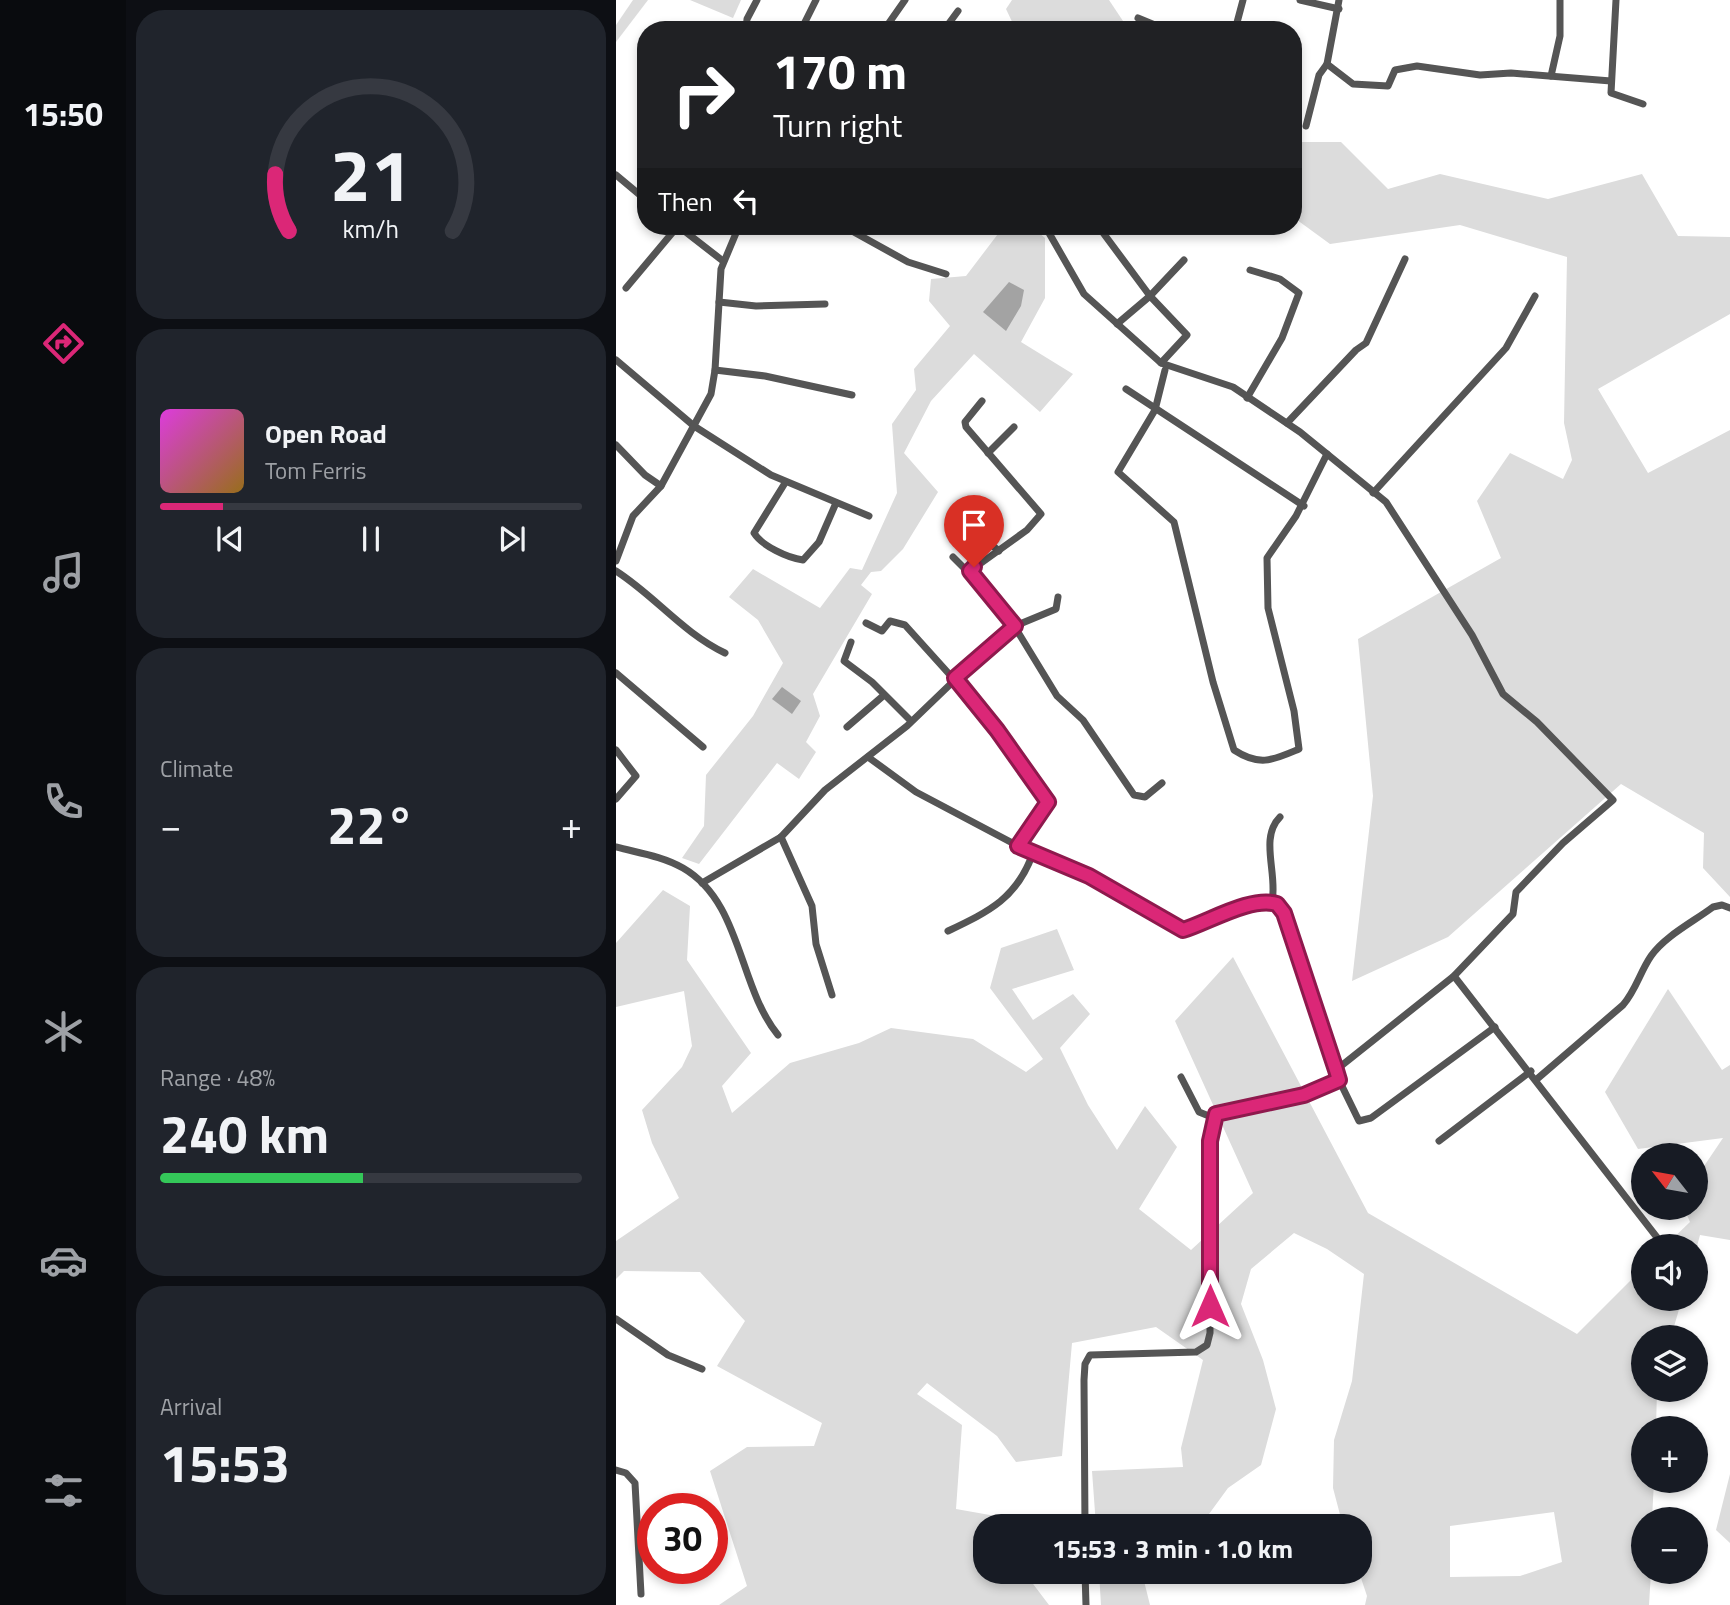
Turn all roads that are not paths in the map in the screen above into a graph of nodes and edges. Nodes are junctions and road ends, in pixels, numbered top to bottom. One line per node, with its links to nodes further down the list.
1 (757, 0): 12 (street)
2 (816, 0): 13 (street)
3 (905, 0): 14 (street)
4 (1243, 0): 17 (street)
5 (1300, 0): 9 (street)
6 (1339, 0): 9 (street)
7 (1560, 0): 19 (street)
8 (1617, 0): 20 (street)
9 (1338, 9): 18 (street)
10 (958, 11): 15 (street)
11 (1138, 18): 16 (street)
12 (747, 21)
13 (806, 21)
14 (890, 21)
15 (951, 21)
16 (1145, 21)
17 (1237, 21)
18 (1327, 64): 19 (street); 22 (street)
19 (1551, 76): 20 (street)
20 (1611, 81): 21 (street)
21 (1643, 104)
22 (1306, 126)
23 (616, 175): 24 (street)
24 (637, 192)
25 (670, 235): 36 (street)
26 (690, 235): 33 (street)
27 (735, 235): 33 (street)
28 (859, 235): 35 (street)
29 (1050, 235): 41 (street)
30 (1105, 235): 37 (street)
31 (1405, 259): 50 (street)
32 (1184, 260): 37 (street)
33 (723, 261): 39 (street)
34 (1250, 270): 47 (street)
35 (946, 274)
36 (626, 288)
37 (1150, 296): 41 (street); 43 (street)
38 (1535, 296): 58 (street)
39 (719, 302): 40 (street); 44 (street)
40 (825, 304)
41 (1117, 324): 43 (street)
42 (616, 360): 51 (street)
43 (1163, 367): 47 (street); 49 (street)
44 (715, 370): 46 (street); 51 (street)
45 (1126, 388): 49 (street)
46 (852, 395)
47 (1247, 398): 50 (street)
48 (982, 401): 54 (street)
49 (1155, 410): 60 (street); 60 (street)
50 (1287, 424): 55 (street)
51 (694, 426): 56 (street); 57 (street)
52 (1014, 427): 54 (street)
53 (616, 445): 57 (street)
54 (988, 453): 63 (street)
55 (1327, 454): 58 (street); 60 (street)
56 (785, 483): 59 (street); 59 (street)
57 (661, 486): 65 (street)
58 (1373, 492): 92 (street)
59 (836, 503): 62 (street)
60 (1302, 505)
61 (954, 514): 63 (street)
62 (869, 516)
63 (999, 551): 67 (street)
64 (953, 557): 67 (street)
65 (616, 561)
66 (616, 571): 72 (street)
67 (970, 571): 70 (street)
68 (1058, 597): 70 (street)
69 (866, 623): 74 (street)
70 (1015, 626): 74 (street); 81 (street)
71 (851, 642): 75 (street)
72 (725, 653)
73 (616, 673): 78 (street)
74 (955, 678): 76 (street); 85 (street)
75 (883, 696): 76 (street); 77 (street)
76 (911, 721): 80 (street)
77 (847, 727)
78 (703, 747)
79 (616, 750): 82 (street)
80 (868, 757): 84 (street); 85 (street)
81 (1162, 783)
82 (616, 799)
83 (1280, 817): 89 (street)
84 (781, 837): 88 (street); 93 (street)
85 (1018, 846): 87 (street)
86 (616, 847): 88 (street)
87 (1033, 853): 89 (street); 91 (street)
88 (702, 883): 95 (street)
89 (1272, 902): 96 (street)
90 (1730, 908): 99 (street)
91 (948, 931)
92 (1454, 976): 94 (street); 96 (street)
93 (832, 995)
94 (1495, 1027): 97 (street); 100 (street)
95 (778, 1035)
96 (1336, 1070): 100 (street)
97 (1531, 1071): 99 (street); 102 (street)
98 (1181, 1077): 101 (street)
99 (1537, 1079): 103 (street)
100 (1339, 1080): 101 (street)
101 (1214, 1118): 107 (street)
102 (1439, 1141)
103 (1654, 1234)
104 (616, 1319): 105 (street)
105 (702, 1369)
106 (616, 1470): 109 (street)
107 (1085, 1514)
108 (1085, 1584): 110 (street)
109 (641, 1594)
110 (1086, 1605)

